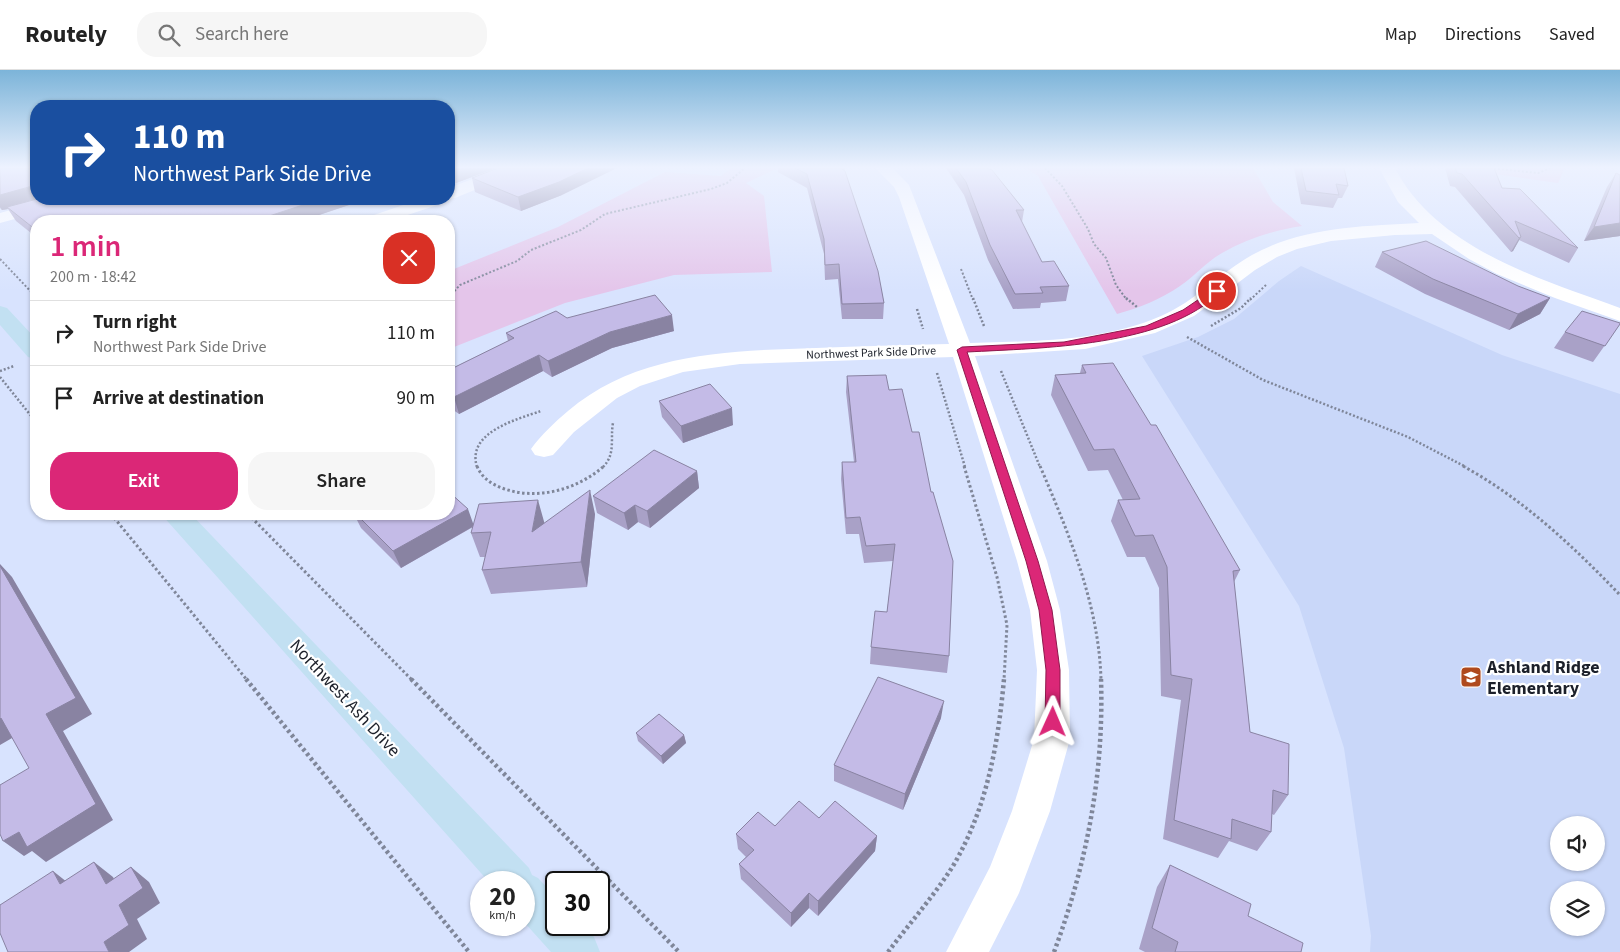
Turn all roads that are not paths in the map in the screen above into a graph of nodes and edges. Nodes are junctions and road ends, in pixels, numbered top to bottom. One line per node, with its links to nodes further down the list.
1 (32, 209): 6 (street)
2 (408, 209): 5 (street)
3 (911, 209): 11 (street)
4 (1417, 209): 7 (street)
5 (391, 215)
6 (0, 218)
7 (1438, 228): 9 (street); 11 (street, Northwest Park Side Drive)
8 (0, 312): 10 (street)
9 (1620, 315)
10 (30, 342)
11 (965, 360): 12 (street, Northwest Park Side Drive); 17 (street)
12 (544, 449)
13 (181, 520): 14 (street, Northwest Ash Drive)
14 (505, 871)
15 (535, 904): 16 (street)
16 (579, 952)
17 (966, 952)

